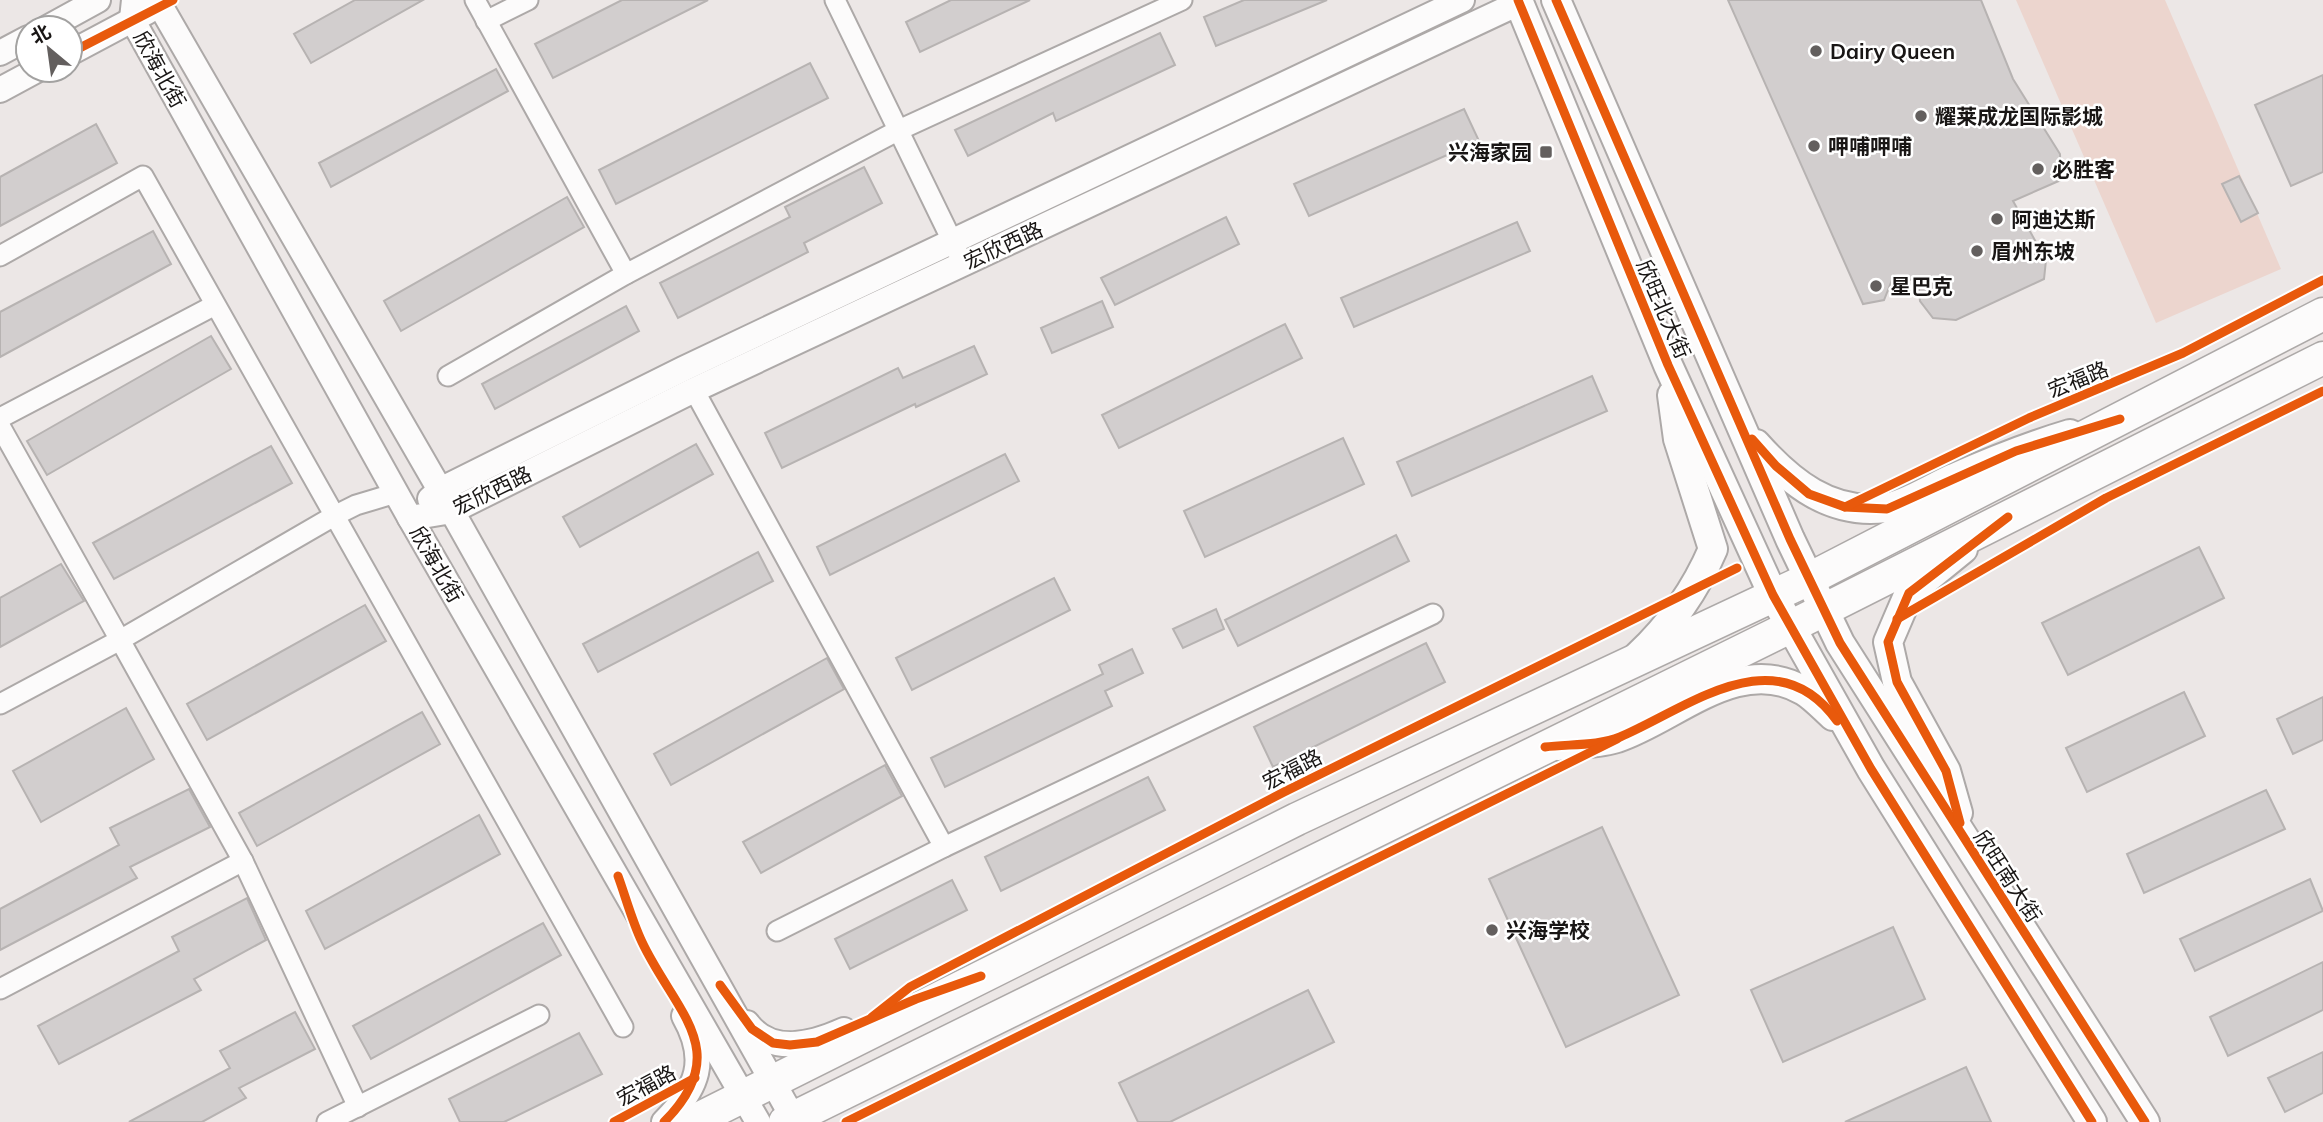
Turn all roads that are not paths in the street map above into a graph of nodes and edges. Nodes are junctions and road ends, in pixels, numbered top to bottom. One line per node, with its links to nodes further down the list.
1 (98, 0): 11 (street)
2 (475, 0): 12 (street)
3 (528, 0): 12 (street)
4 (835, 0): 14 (street)
5 (1182, 0): 14 (street)
6 (1462, 0): 15 (street, 宏欣西路)
7 (1556, 0): 27 (main road, 欣旺北大街)
8 (164, 2): 10 (street); 28 (street, 欣海北街)
9 (1518, 2): 15 (street, 宏欣西路); 21 (main road, 欣旺北大街)
10 (133, 10): 13 (street); 29 (street, 欣海北街)
11 (72, 14)
12 (486, 21): 17 (street)
13 (84, 43)
14 (899, 130): 15 (street); 17 (street)
15 (958, 253): 23 (street, 宏欣西路); 28 (street, 宏欣西路)
16 (0, 256): 18 (street)
17 (626, 274): 22 (street)
18 (215, 304): 24 (street); 31 (street)
19 (2323, 314): 25 (main road)
20 (2323, 358): 32 (main road)
21 (1668, 365): 35 (main road, 欣旺北大街); 40 (main road)
22 (448, 376)
23 (694, 390): 30 (street, 宏欣西路); 45 (street)
24 (0, 418)
25 (2120, 419): 27 (main road); 34 (main road)
26 (0, 426): 39 (street)
27 (1741, 426): 34 (main road, 欣旺北大街)
28 (440, 490): 30 (street, 欣海北街); 33 (street, 宏欣西路)
29 (396, 493): 31 (street); 33 (street, 欣海北街)
30 (452, 511): 33 (street, 宏欣西路); 50 (street, 欣海北街)
31 (334, 516): 39 (street); 53 (street)
32 (2008, 517): 36 (main road); 44 (main road)
33 (410, 518): 47 (street, 欣海北街)
34 (1809, 579): 35 (main road); 36 (main road, 欣旺北大街)
35 (1773, 594): 38 (main road, 欣旺北大街); 40 (main road)
36 (1824, 610): 38 (main road); 44 (main road, 欣旺南大街)
37 (1433, 614): 45 (street)
38 (1790, 627): 42 (main road); 43 (main road)
39 (120, 640): 41 (street); 46 (street)
40 (1633, 660): 49 (main road)
41 (0, 704)
42 (1545, 747): 43 (main road); 57 (main road)
43 (1871, 769): 61 (main road)
44 (1966, 843): 62 (main road, 欣旺南大街)
45 (944, 847): 48 (street)
46 (243, 861): 51 (street); 55 (street)
47 (618, 876): 56 (street, 欣海北街); 59 (street)
48 (777, 931)
49 (981, 976): 50 (street); 54 (main road)
50 (720, 985): 54 (street, 欣海北街)
51 (0, 989)
52 (538, 1015): 55 (street)
53 (623, 1027)
54 (774, 1080): 56 (main road); 57 (street, 欣海北街)
55 (358, 1107): 58 (street)
56 (751, 1109): 60 (main road)
57 (789, 1120)
58 (327, 1122)
59 (664, 1122)
60 (692, 1122)
61 (2092, 1122)
62 (2146, 1122)

